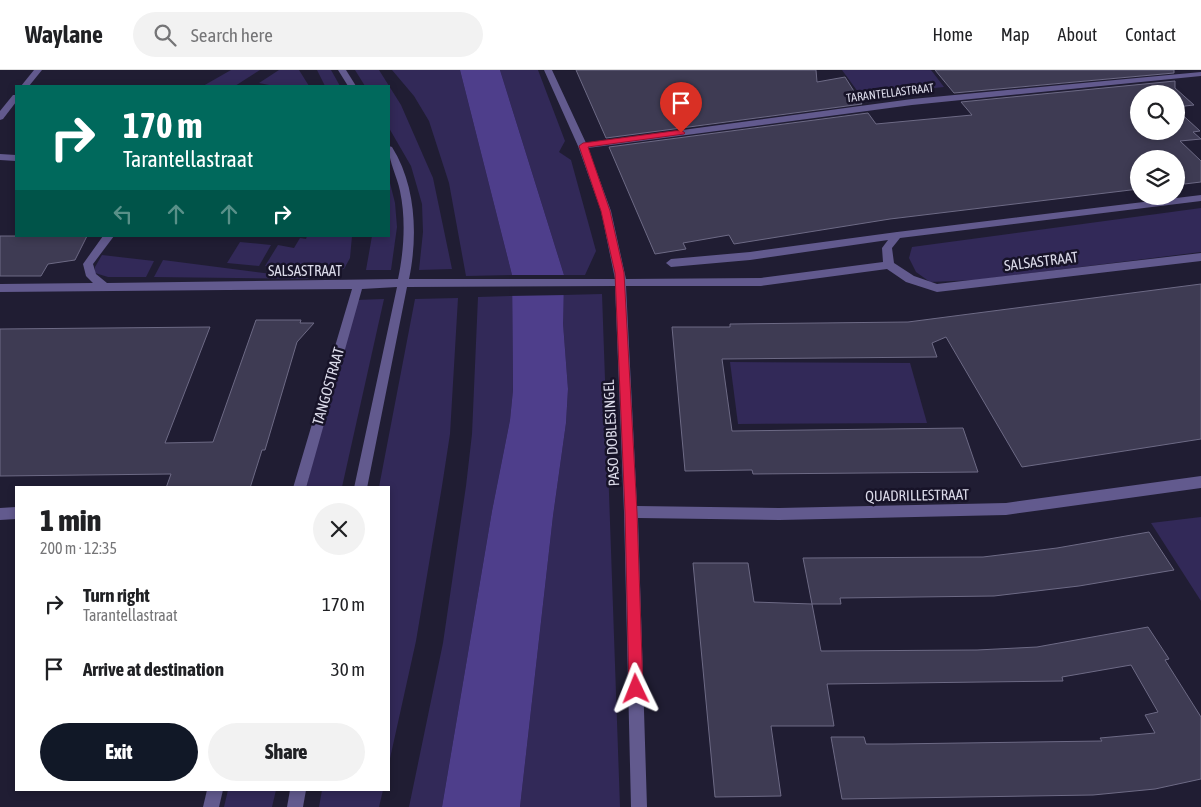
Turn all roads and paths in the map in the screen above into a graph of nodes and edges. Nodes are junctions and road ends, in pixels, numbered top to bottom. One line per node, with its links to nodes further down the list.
1 (38, 70): 5 (street)
2 (342, 70): 6 (street)
3 (548, 70): 9 (street, PASO DOBLESINGEL)
4 (1201, 74): 9 (street, TARANTELLASTRAAT)
5 (26, 85)
6 (351, 85)
7 (15, 98): 8 (street)
8 (0, 117)
9 (583, 146): 20 (street, PASO DOBLESINGEL)
10 (390, 151): 21 (street)
11 (0, 157): 12 (street)
12 (15, 158)
13 (1201, 198): 14 (street)
14 (896, 235): 17 (street); 18 (street)
15 (109, 237): 19 (street)
16 (1201, 258): 18 (street, SALSASTRAAT)
17 (671, 263)
18 (889, 265): 20 (street)
19 (79, 275): 23 (street, SALSASTRAAT); 23 (street); 24 (street, SALSASTRAAT)
20 (620, 282): 21 (street, SALSASTRAAT); 28 (street, PASO DOBLESINGEL)
21 (402, 283): 22 (street, SALSASTRAAT); 27 (street)
22 (358, 285): 23 (street, SALSASTRAAT); 26 (street, TANGOSTRAAT)
23 (105, 287)
24 (0, 288)
25 (1201, 482): 28 (street, QUADRILLESTRAAT)
26 (300, 486)
27 (360, 486)
28 (631, 512): 35 (street, PASO DOBLESINGEL)
29 (15, 513): 30 (street)
30 (0, 514)
31 (215, 791): 33 (street)
32 (298, 791): 34 (street)
33 (211, 807)
34 (295, 807)
35 (639, 807)

